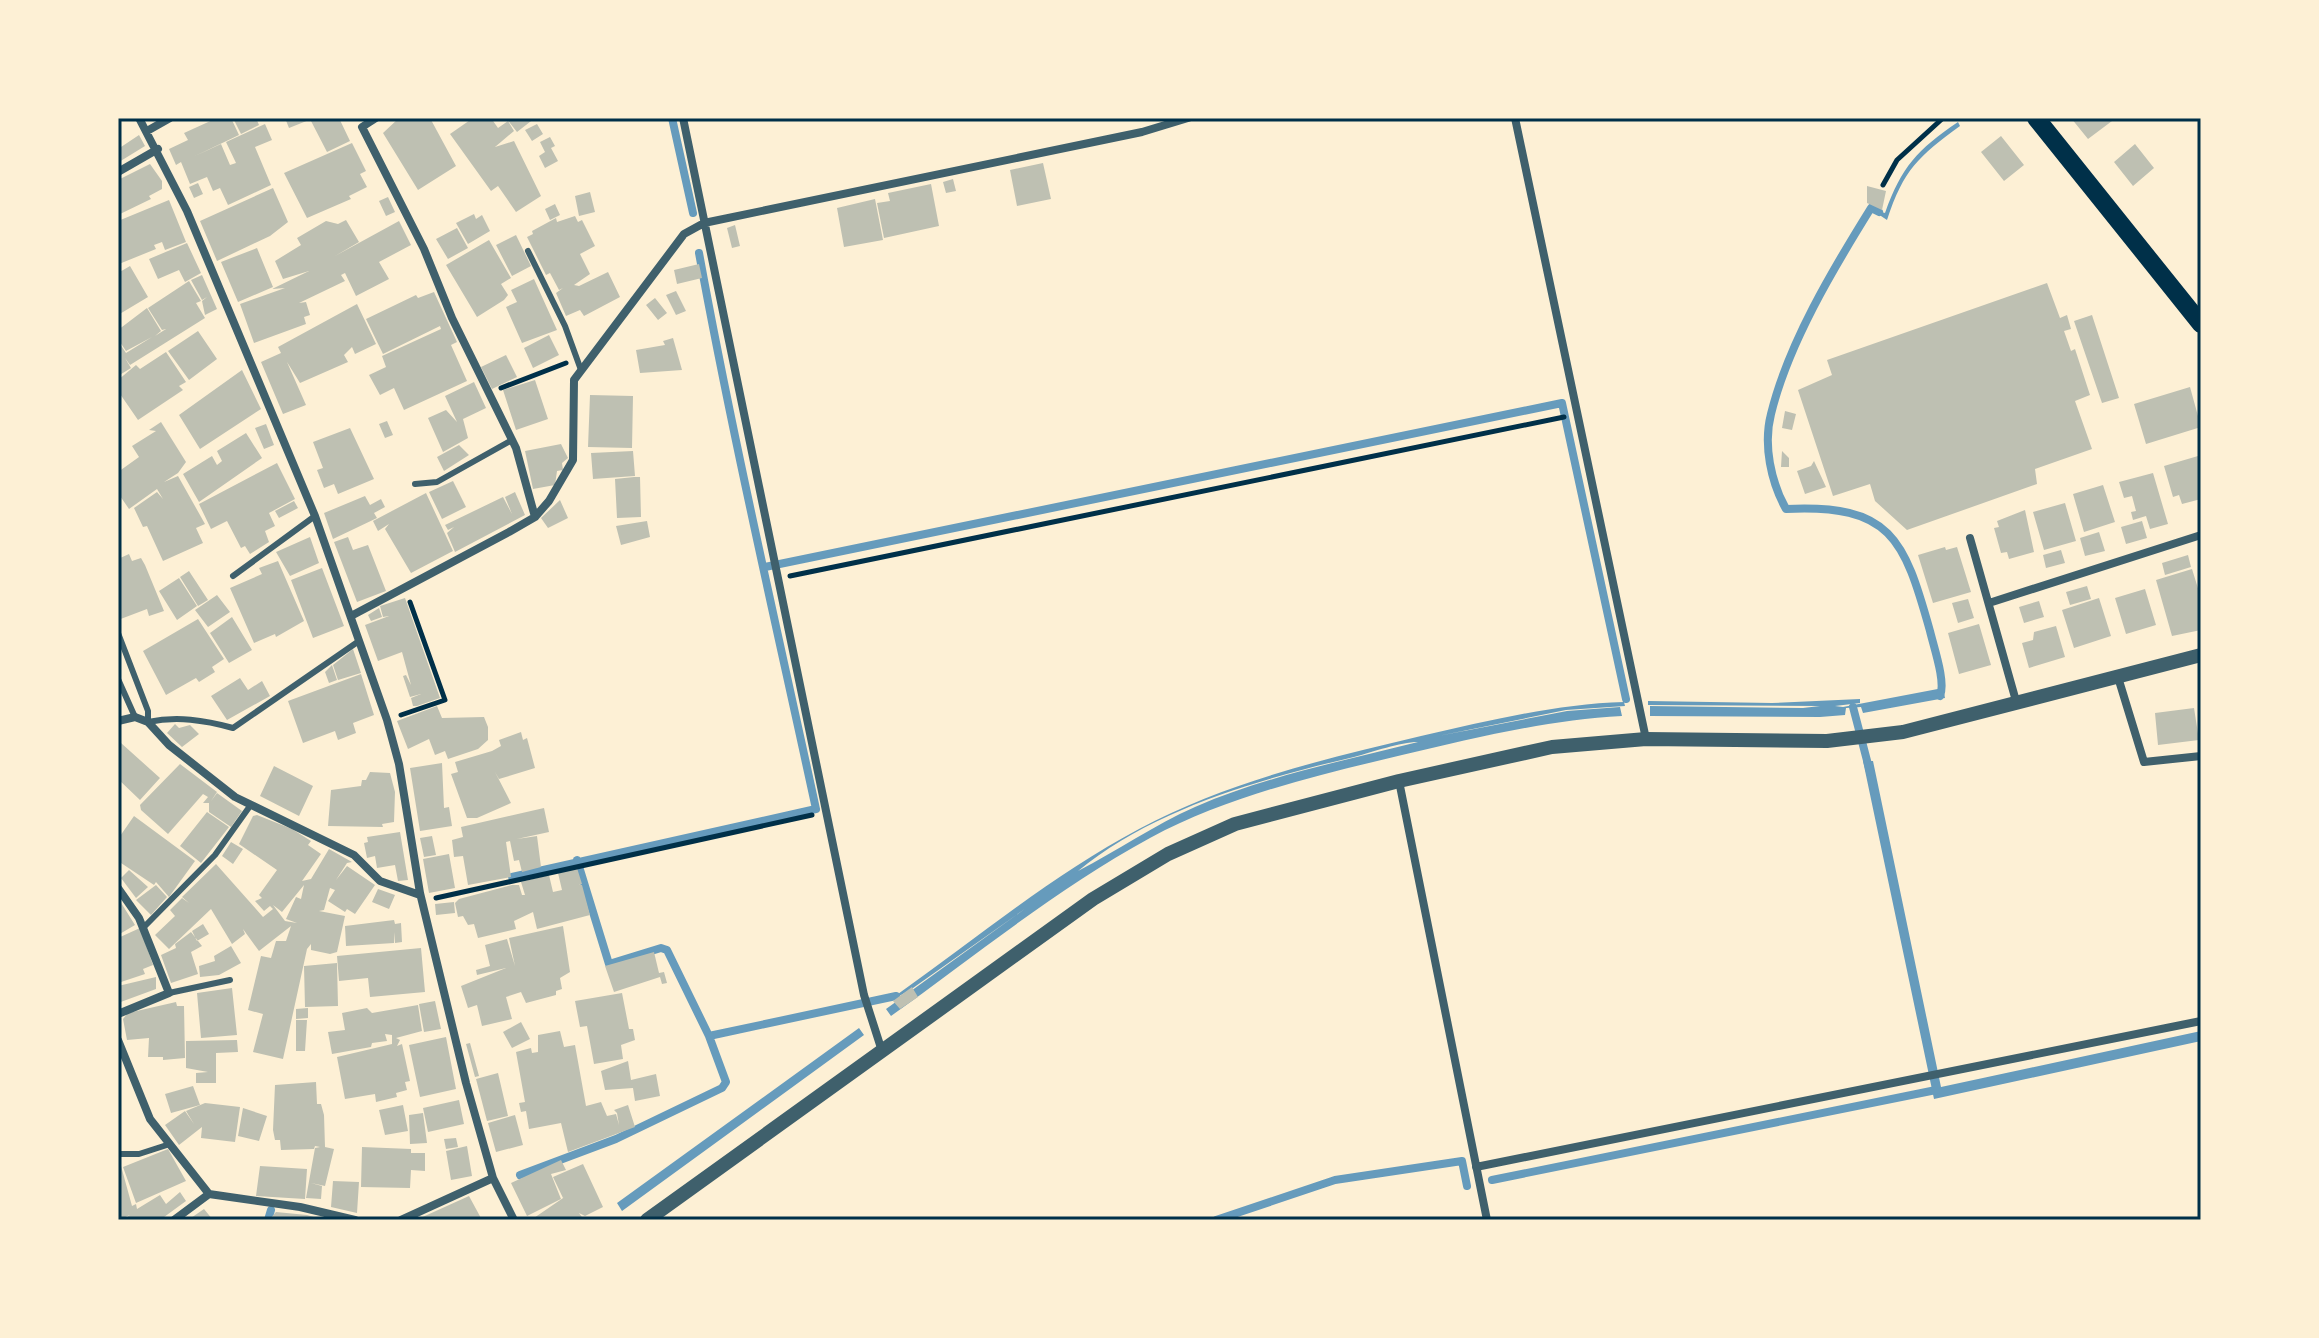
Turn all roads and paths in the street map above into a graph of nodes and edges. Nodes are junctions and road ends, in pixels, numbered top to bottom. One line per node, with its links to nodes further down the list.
1 (139, 118): 11 (street)
2 (170, 118): 11 (street)
3 (357, 118): 10 (street)
4 (376, 118): 10 (street)
5 (683, 118): 15 (street)
6 (1188, 118): 15 (street)
7 (1515, 118): 20 (street)
8 (1943, 118): 14 (path)
9 (2036, 118): 17 (highway)
10 (362, 127): 19 (street)
11 (147, 131): 12 (street)
12 (158, 149): 13 (street); 23 (street)
13 (118, 172)
14 (1883, 185)
15 (704, 223): 18 (street); 28 (street)
16 (528, 251): 18 (lane)
17 (2201, 324)
18 (581, 370): 19 (path); 24 (street)
19 (489, 393): 21 (street)
20 (1577, 415): 28 (path); 42 (street)
21 (512, 440): 22 (lane); 24 (street)
22 (415, 484)
23 (315, 516): 27 (lane); 31 (street)
24 (535, 517): 29 (street)
25 (2201, 535): 30 (street)
26 (1970, 538): 30 (street)
27 (233, 576)
28 (777, 579): 46 (street)
29 (404, 587): 31 (street); 39 (path)
30 (1989, 603): 37 (street)
31 (351, 616): 33 (street)
32 (118, 633): 41 (lane)
33 (359, 641): 39 (street); 41 (lane)
34 (2201, 655): 35 (street)
35 (2117, 674): 37 (street); 43 (street)
36 (118, 679): 38 (lane)
37 (2016, 701): 42 (street)
38 (135, 717): 40 (street); 41 (street)
39 (387, 720): 48 (street)
40 (118, 721)
41 (148, 722): 45 (street)
42 (1646, 739): 44 (street)
43 (2201, 756)
44 (1399, 781): 55 (street); 58 (street)
45 (250, 806): 48 (street); 49 (lane)
46 (825, 813): 48 (path); 55 (street)
47 (118, 888): 49 (street)
48 (421, 897): 59 (street)
49 (143, 928): 51 (street)
50 (230, 980): 51 (lane)
51 (169, 993): 52 (street)
52 (118, 1014)
53 (2201, 1021): 58 (street)
54 (118, 1040): 56 (street)
55 (881, 1048): 65 (street)
56 (170, 1144): 57 (lane); 60 (street)
57 (118, 1154)
58 (1476, 1167): 66 (street)
59 (493, 1178): 63 (street); 64 (street)
60 (209, 1194): 61 (street); 62 (street)
61 (174, 1220)
62 (355, 1220)
63 (401, 1220)
64 (514, 1220)
65 (647, 1220)
66 (1487, 1220)

